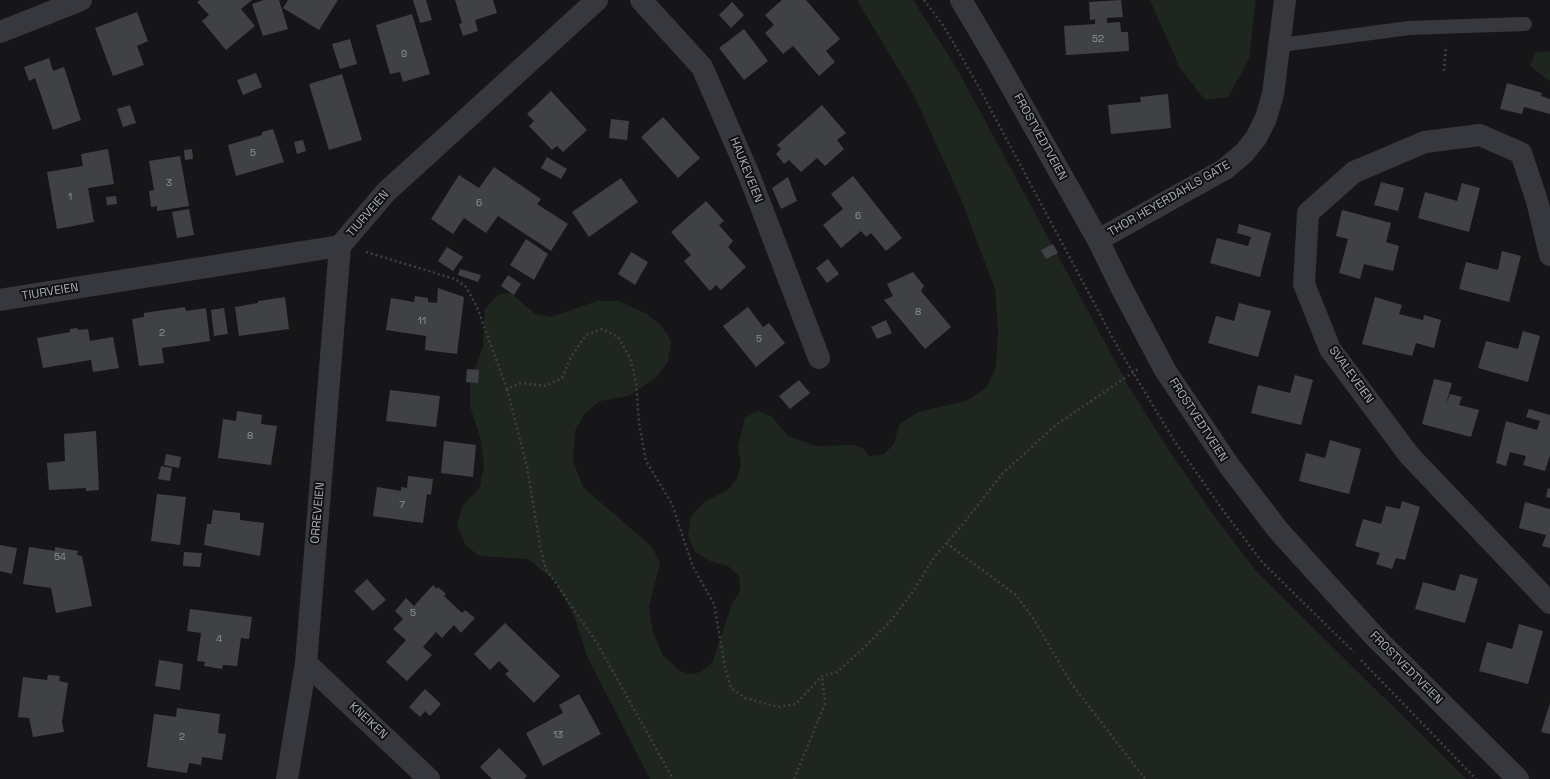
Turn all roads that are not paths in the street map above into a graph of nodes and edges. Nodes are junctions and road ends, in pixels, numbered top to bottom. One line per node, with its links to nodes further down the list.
1 (80, 0): 7 (street)
2 (597, 0): 10 (street, TIURVEIEN)
3 (642, 0): 14 (street, HAUKEVEIEN)
4 (961, 0): 9 (street, FROSTVEDTVEIEN)
5 (1285, 0): 8 (street, THOR HEYERDAHLS GATE)
6 (1525, 24): 8 (lane)
7 (0, 32)
8 (1281, 45): 9 (street, THOR HEYERDAHLS GATE)
9 (1098, 240): 19 (street, FROSTVEDTVEIEN)
10 (340, 246): 12 (street, TIURVEIEN); 16 (street, ORREVEIEN)
11 (1550, 255): 15 (street, SVALEVEIEN)
12 (0, 299): 13 (street)
13 (0, 304)
14 (819, 358)
15 (1550, 603)
16 (306, 662): 17 (street, ORREVEIEN); 18 (street, KNEIKEN)
17 (287, 779)
18 (429, 779)
19 (1518, 779)

